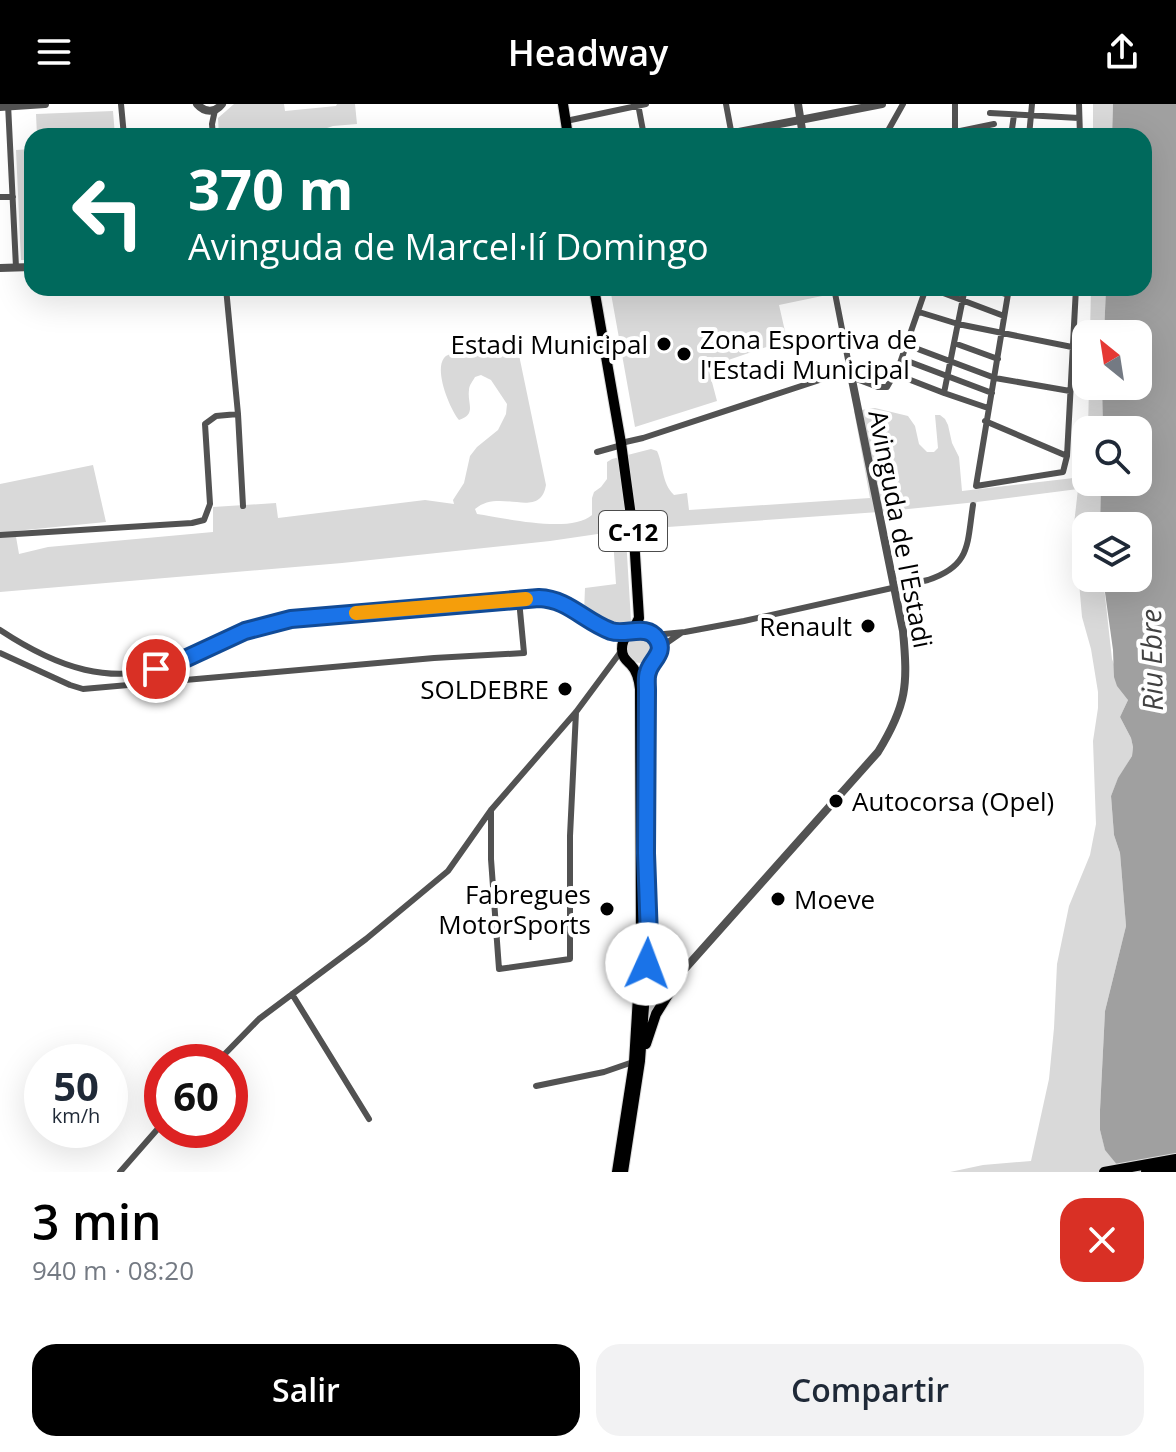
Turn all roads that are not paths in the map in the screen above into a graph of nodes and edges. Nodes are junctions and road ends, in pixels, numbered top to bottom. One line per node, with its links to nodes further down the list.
1 (45, 104): 13 (street)
2 (121, 104): 25 (street)
3 (563, 104): 22 (main road)
4 (726, 104): 29 (street)
5 (798, 104): 21 (street)
6 (882, 104): 16 (street)
7 (903, 104): 32 (street)
8 (955, 104): 33 (street)
9 (990, 104): 17 (street)
10 (1032, 104): 19 (street)
11 (1079, 104): 20 (street)
12 (641, 105): 22 (street); 28 (street)
13 (5, 106): 39 (street)
14 (200, 107): 15 (street); 23 (street)
15 (218, 107): 23 (street)
16 (850, 107): 21 (street)
17 (990, 113): 18 (street); 24 (street)
18 (1014, 115): 19 (street); 36 (street)
19 (1031, 117): 20 (street); 37 (street)
20 (1079, 118): 38 (street)
21 (799, 119): 30 (street); 31 (street)
22 (566, 121): 27 (main road)
23 (212, 124): 26 (street)
24 (994, 124): 34 (street); 35 (street)
25 (123, 128)
26 (212, 128)
27 (567, 128)
28 (643, 128)
29 (731, 128)
30 (759, 128)
31 (801, 128)
32 (890, 128)
33 (955, 128)
34 (974, 128)
35 (993, 128)
36 (1012, 128)
37 (1030, 128)
38 (1080, 128)
39 (10, 154): 40 (street); 42 (street)
40 (0, 155)
41 (0, 197): 42 (street)
42 (13, 197): 43 (street)
43 (16, 267): 44 (street); 45 (street)
44 (24, 267)
45 (0, 268)
46 (227, 296): 74 (street)
47 (595, 296): 76 (main road, C-12)
48 (835, 296): 66 (street, Avinguda de l'Estadi)
49 (925, 296): 55 (street)
50 (949, 296): 54 (street)
51 (963, 296): 54 (street)
52 (1007, 296): 56 (street)
53 (1075, 296): 57 (street)
54 (962, 301): 56 (street); 58 (street)
55 (919, 312): 58 (street); 61 (street)
56 (1004, 316): 59 (street)
57 (1074, 320)
58 (958, 324): 59 (street); 60 (street)
59 (1001, 333): 62 (street); 64 (street)
60 (954, 343): 64 (street); 65 (street)
61 (907, 345): 63 (street); 65 (street)
62 (1072, 347): 70 (street)
63 (902, 359): 67 (street); 68 (street)
64 (998, 359): 69 (street)
65 (951, 362): 68 (street); 69 (street)
66 (850, 374): 67 (street); 76 (street); 82 (street, Avinguda de l'Estadi)
67 (895, 374): 71 (street)
68 (948, 377): 71 (street); 72 (street)
69 (995, 378): 70 (street); 72 (street)
70 (1070, 391): 78 (street)
71 (944, 393): 73 (street)
72 (992, 393): 73 (street)
73 (988, 408): 75 (street)
74 (238, 414): 80 (street); 81 (street)
75 (985, 421): 78 (street); 78 (street)
76 (622, 444): 77 (street); 84 (main road, C-12)
77 (597, 452)
78 (1067, 456)
79 (973, 505): 82 (street)
80 (243, 506)
81 (0, 535)
82 (895, 588): 88 (street); 99 (street, Avinguda de l'Estadi)
83 (519, 600): 85 (street); 86 (street); 91 (street)
84 (639, 618): 87 (main road); 89 (main road)
85 (0, 630)
86 (612, 632): 87 (street); 90 (street)
87 (632, 632): 89 (main road); 90 (main road)
88 (685, 632): 89 (street); 92 (street)
89 (652, 634): 92 (main road)
90 (622, 648): 93 (main road); 95 (street)
91 (0, 653)
92 (659, 653): 94 (main road)
93 (630, 664): 94 (main road); 95 (street); 102 (main road)
94 (652, 664): 98 (main road)
95 (607, 672): 96 (street)
96 (576, 712): 97 (street); 97 (street)
97 (491, 810): 100 (street)
98 (649, 938): 99 (main road); 102 (main road)
99 (682, 972): 102 (main road)
100 (292, 994): 101 (street); 104 (street)
101 (235, 1044)
102 (637, 1062): 103 (street); 109 (main road); 110 (main road)
103 (536, 1086)
104 (369, 1119)
105 (144, 1145): 108 (street)
106 (1176, 1159): 111 (main road)
107 (1176, 1167): 112 (main road)
108 (120, 1172)
109 (617, 1172)
110 (623, 1172)
111 (1104, 1172)
112 (1146, 1172)

